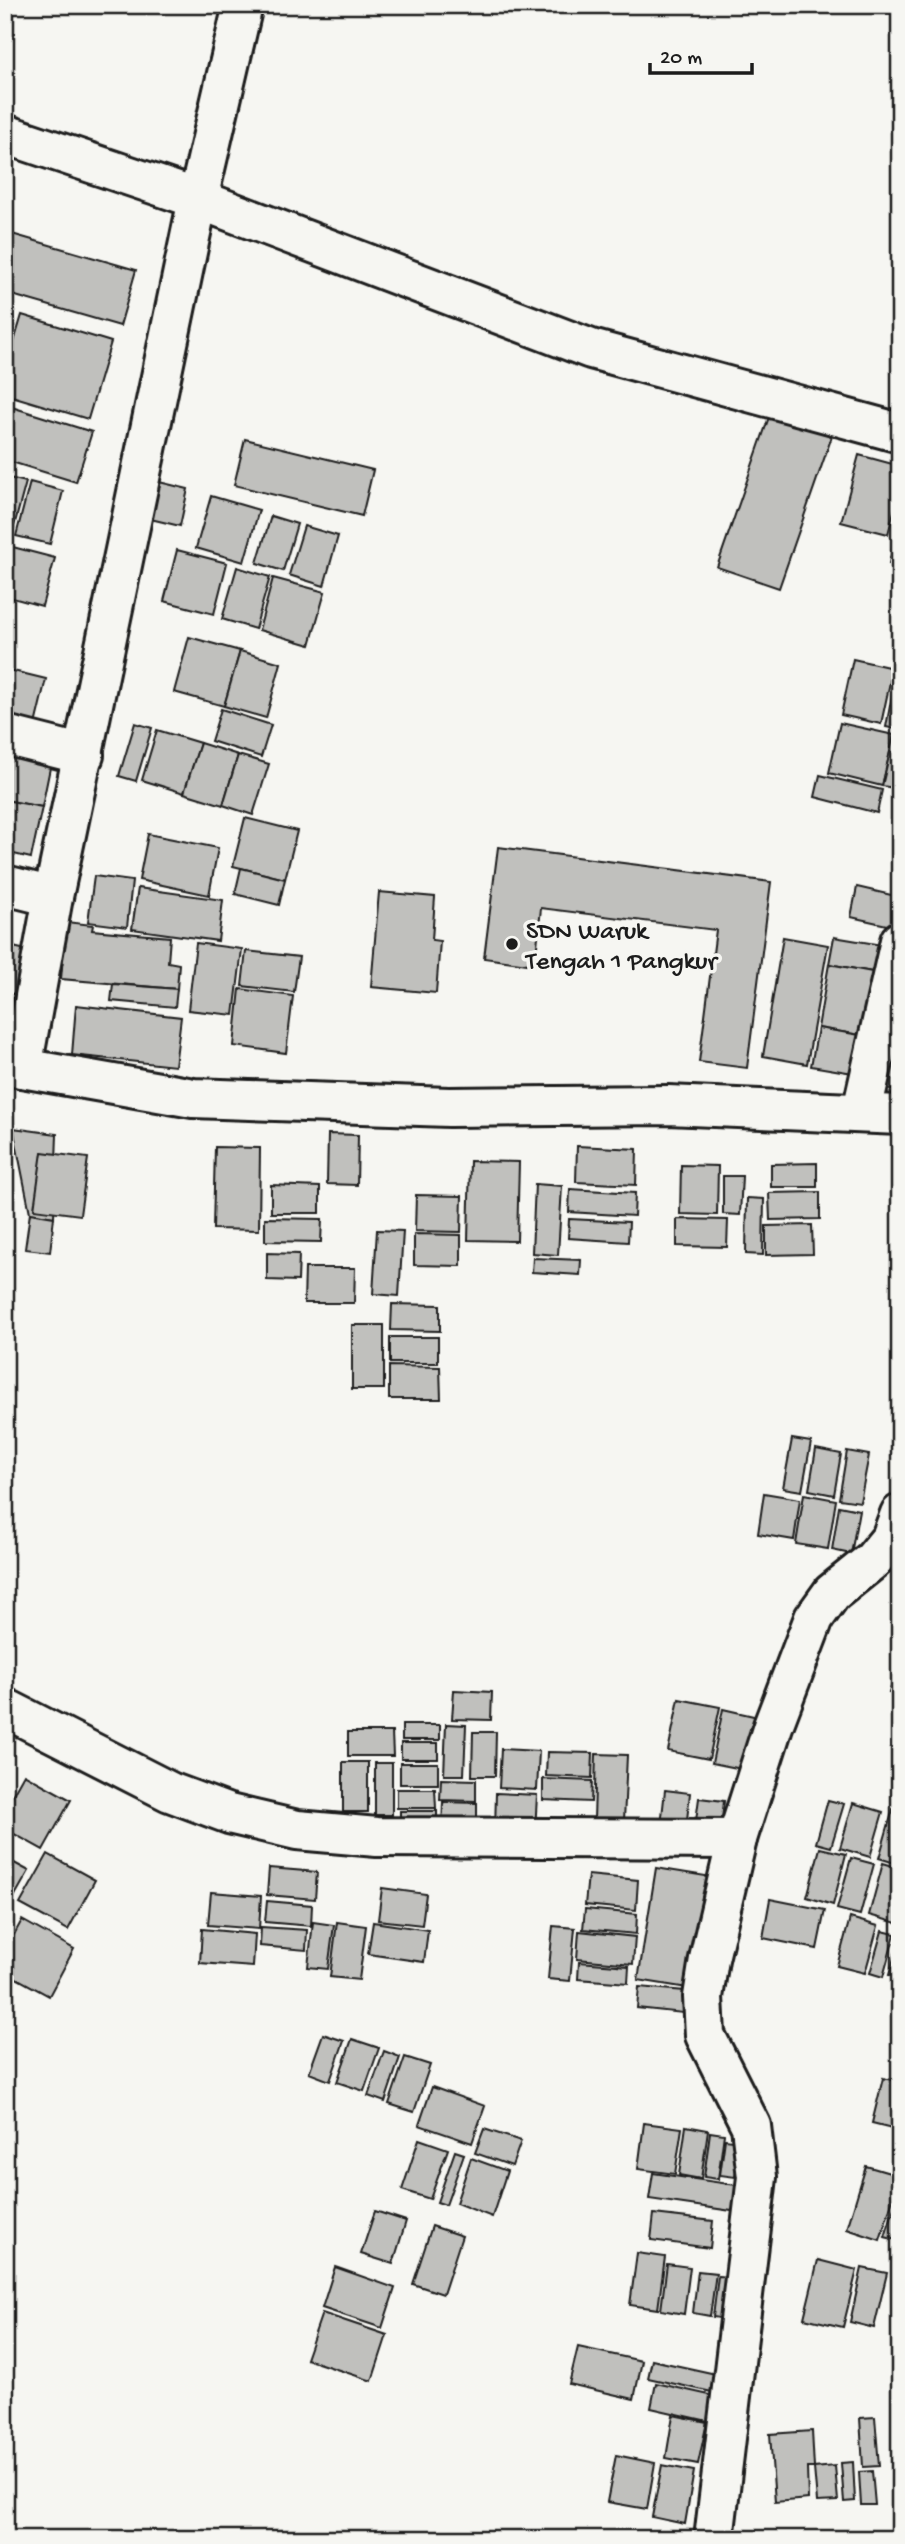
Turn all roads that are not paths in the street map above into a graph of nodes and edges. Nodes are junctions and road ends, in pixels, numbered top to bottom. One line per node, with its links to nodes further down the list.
1 (243, 5): 3 (street)
2 (5, 134): 3 (street)
3 (198, 199): 4 (street); 6 (street)
4 (900, 433)
5 (5, 736): 6 (street)
6 (85, 755): 8 (street)
7 (5, 885): 8 (street)
8 (53, 897): 10 (street)
9 (900, 941): 11 (street)
10 (14, 1066): 11 (street)
11 (862, 1111): 12 (street)
12 (900, 1115)
13 (900, 1514): 15 (street)
14 (5, 1708): 15 (street)
15 (737, 1839): 16 (street)
16 (714, 2539)

